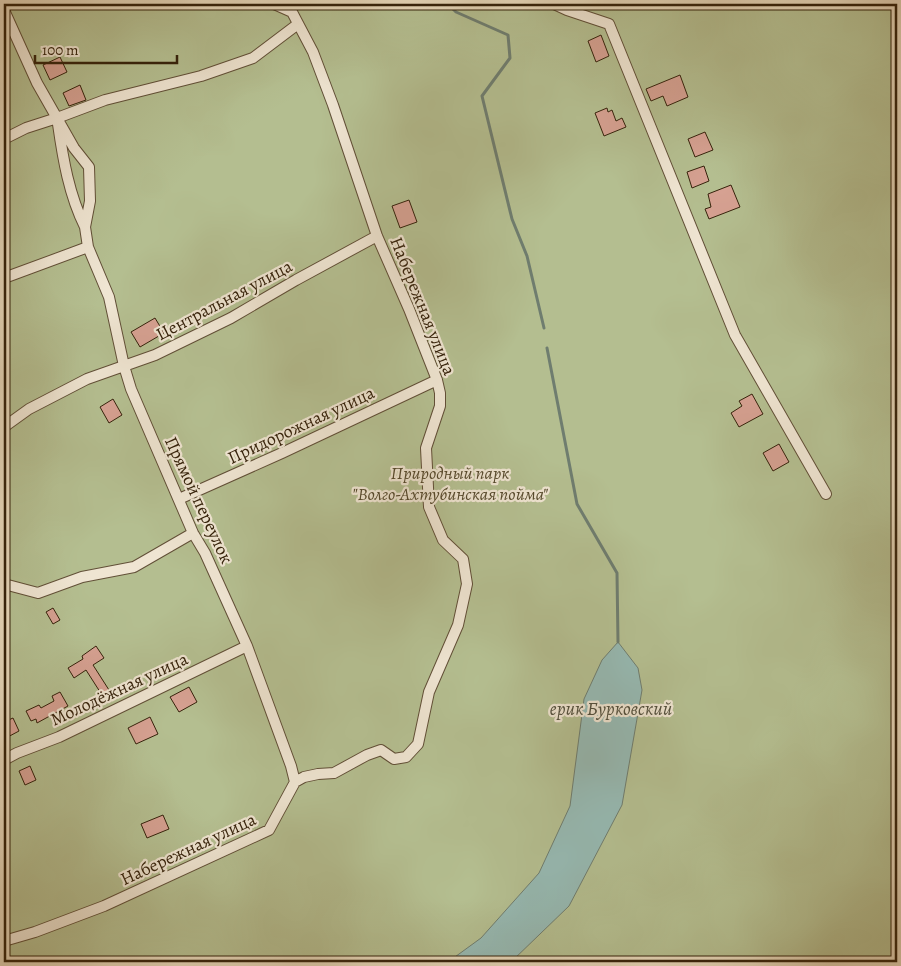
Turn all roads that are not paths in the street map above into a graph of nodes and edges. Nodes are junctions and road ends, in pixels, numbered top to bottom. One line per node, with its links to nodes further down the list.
1 (274, 4): 4 (street, Набережная улица)
2 (554, 4): 14 (street)
3 (4, 10): 5 (street)
4 (298, 24): 5 (street); 8 (street, Набережная улица)
5 (58, 118): 6 (street); 7 (street, Прямой переулок); 7 (street, Прямой переулок)
6 (4, 139)
7 (85, 227): 9 (street, Прямой переулок)
8 (376, 236): 11 (street, Центральная улица); 12 (street, Набережная улица)
9 (88, 247): 10 (street); 11 (street, Прямой переулок)
10 (4, 278)
11 (124, 366): 13 (street, Центральная улица); 15 (street, Прямой переулок)
12 (437, 380): 15 (street, Придорожная улица); 20 (street, Набережная улица)
13 (4, 427)
14 (826, 494)
15 (179, 499): 16 (street, Прямой переулок)
16 (193, 534): 17 (street); 18 (street, Прямой переулок)
17 (4, 584)
18 (247, 646): 19 (street, Молодёжная улица); 20 (street, Прямой переулок)
19 (4, 760)
20 (294, 782): 21 (street, Набережная улица)
21 (4, 941)

